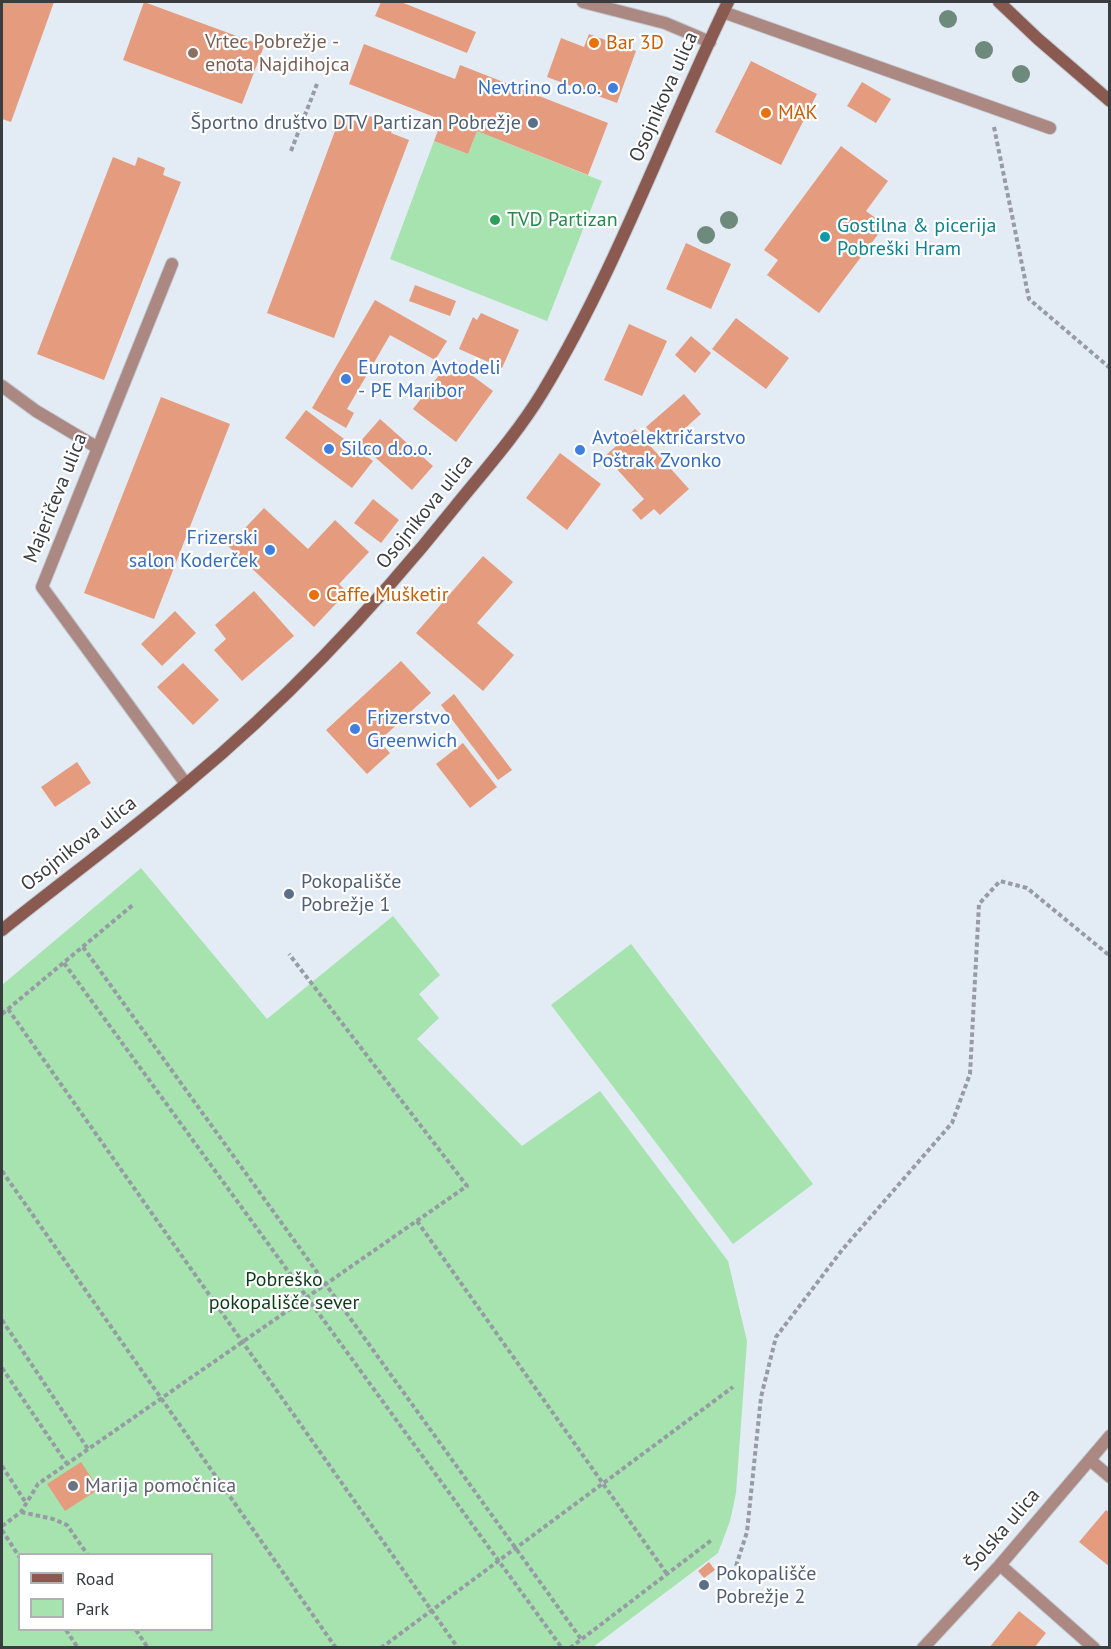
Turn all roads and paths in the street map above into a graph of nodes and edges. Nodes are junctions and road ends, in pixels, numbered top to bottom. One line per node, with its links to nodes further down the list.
1 (582, 2): 4 (street)
2 (999, 2): 6 (street)
3 (726, 7): 4 (street, Osojnikova ulica); 7 (street)
4 (710, 42): 14 (street, Osojnikova ulica)
5 (317, 84): 9 (path)
6 (1110, 101)
7 (990, 106): 8 (street); 11 (path)
8 (1050, 128)
9 (291, 151)
10 (172, 264): 13 (street, Majeričeva ulica)
11 (1110, 368)
12 (2, 386): 13 (street)
13 (98, 448): 14 (street, Majeričeva ulica)
14 (186, 784): 16 (street, Osojnikova ulica)
15 (134, 904): 17 (path)
16 (2, 930)
17 (83, 946): 20 (path); 25 (path)
18 (289, 954): 24 (path)
19 (1110, 956): 48 (path)
20 (64, 963): 21 (path); 26 (path)
21 (8, 1009): 22 (path); 28 (path)
22 (2, 1014)
23 (2, 1171): 31 (path)
24 (417, 1221): 25 (path); 38 (path)
25 (326, 1284): 26 (path); 43 (path)
26 (307, 1297): 28 (path); 46 (path)
27 (2, 1320): 33 (path)
28 (242, 1342): 31 (path); 50 (path)
29 (2, 1368): 35 (path)
30 (733, 1387): 38 (path)
31 (161, 1398): 33 (path); 56 (path)
32 (1110, 1436): 34 (street, Šolska ulica)
33 (88, 1449): 35 (path)
34 (1090, 1460): 37 (street); 47 (street, Šolska ulica)
35 (67, 1464): 39 (path)
36 (2, 1466): 39 (path)
37 (1110, 1477)
38 (603, 1483): 43 (path); 49 (path)
39 (26, 1503): 40 (path)
40 (21, 1512): 41 (path); 44 (path)
41 (2, 1528): 45 (path)
42 (713, 1539): 49 (path)
43 (516, 1548): 46 (path); 53 (path)
44 (86, 1553)
45 (18, 1555)
46 (499, 1561): 50 (path); 59 (path)
47 (1000, 1565): 61 (street, Šolska ulica); 62 (street)
48 (736, 1566)
49 (667, 1574): 53 (path)
50 (431, 1610): 57 (path); 58 (path)
51 (67, 1631): 54 (path)
52 (137, 1631): 55 (path)
53 (581, 1639): 60 (path)
54 (78, 1647)
55 (148, 1647)
56 (336, 1647)
57 (381, 1647)
58 (458, 1647)
59 (562, 1647)
60 (570, 1647)
61 (923, 1647)
62 (1094, 1647)

